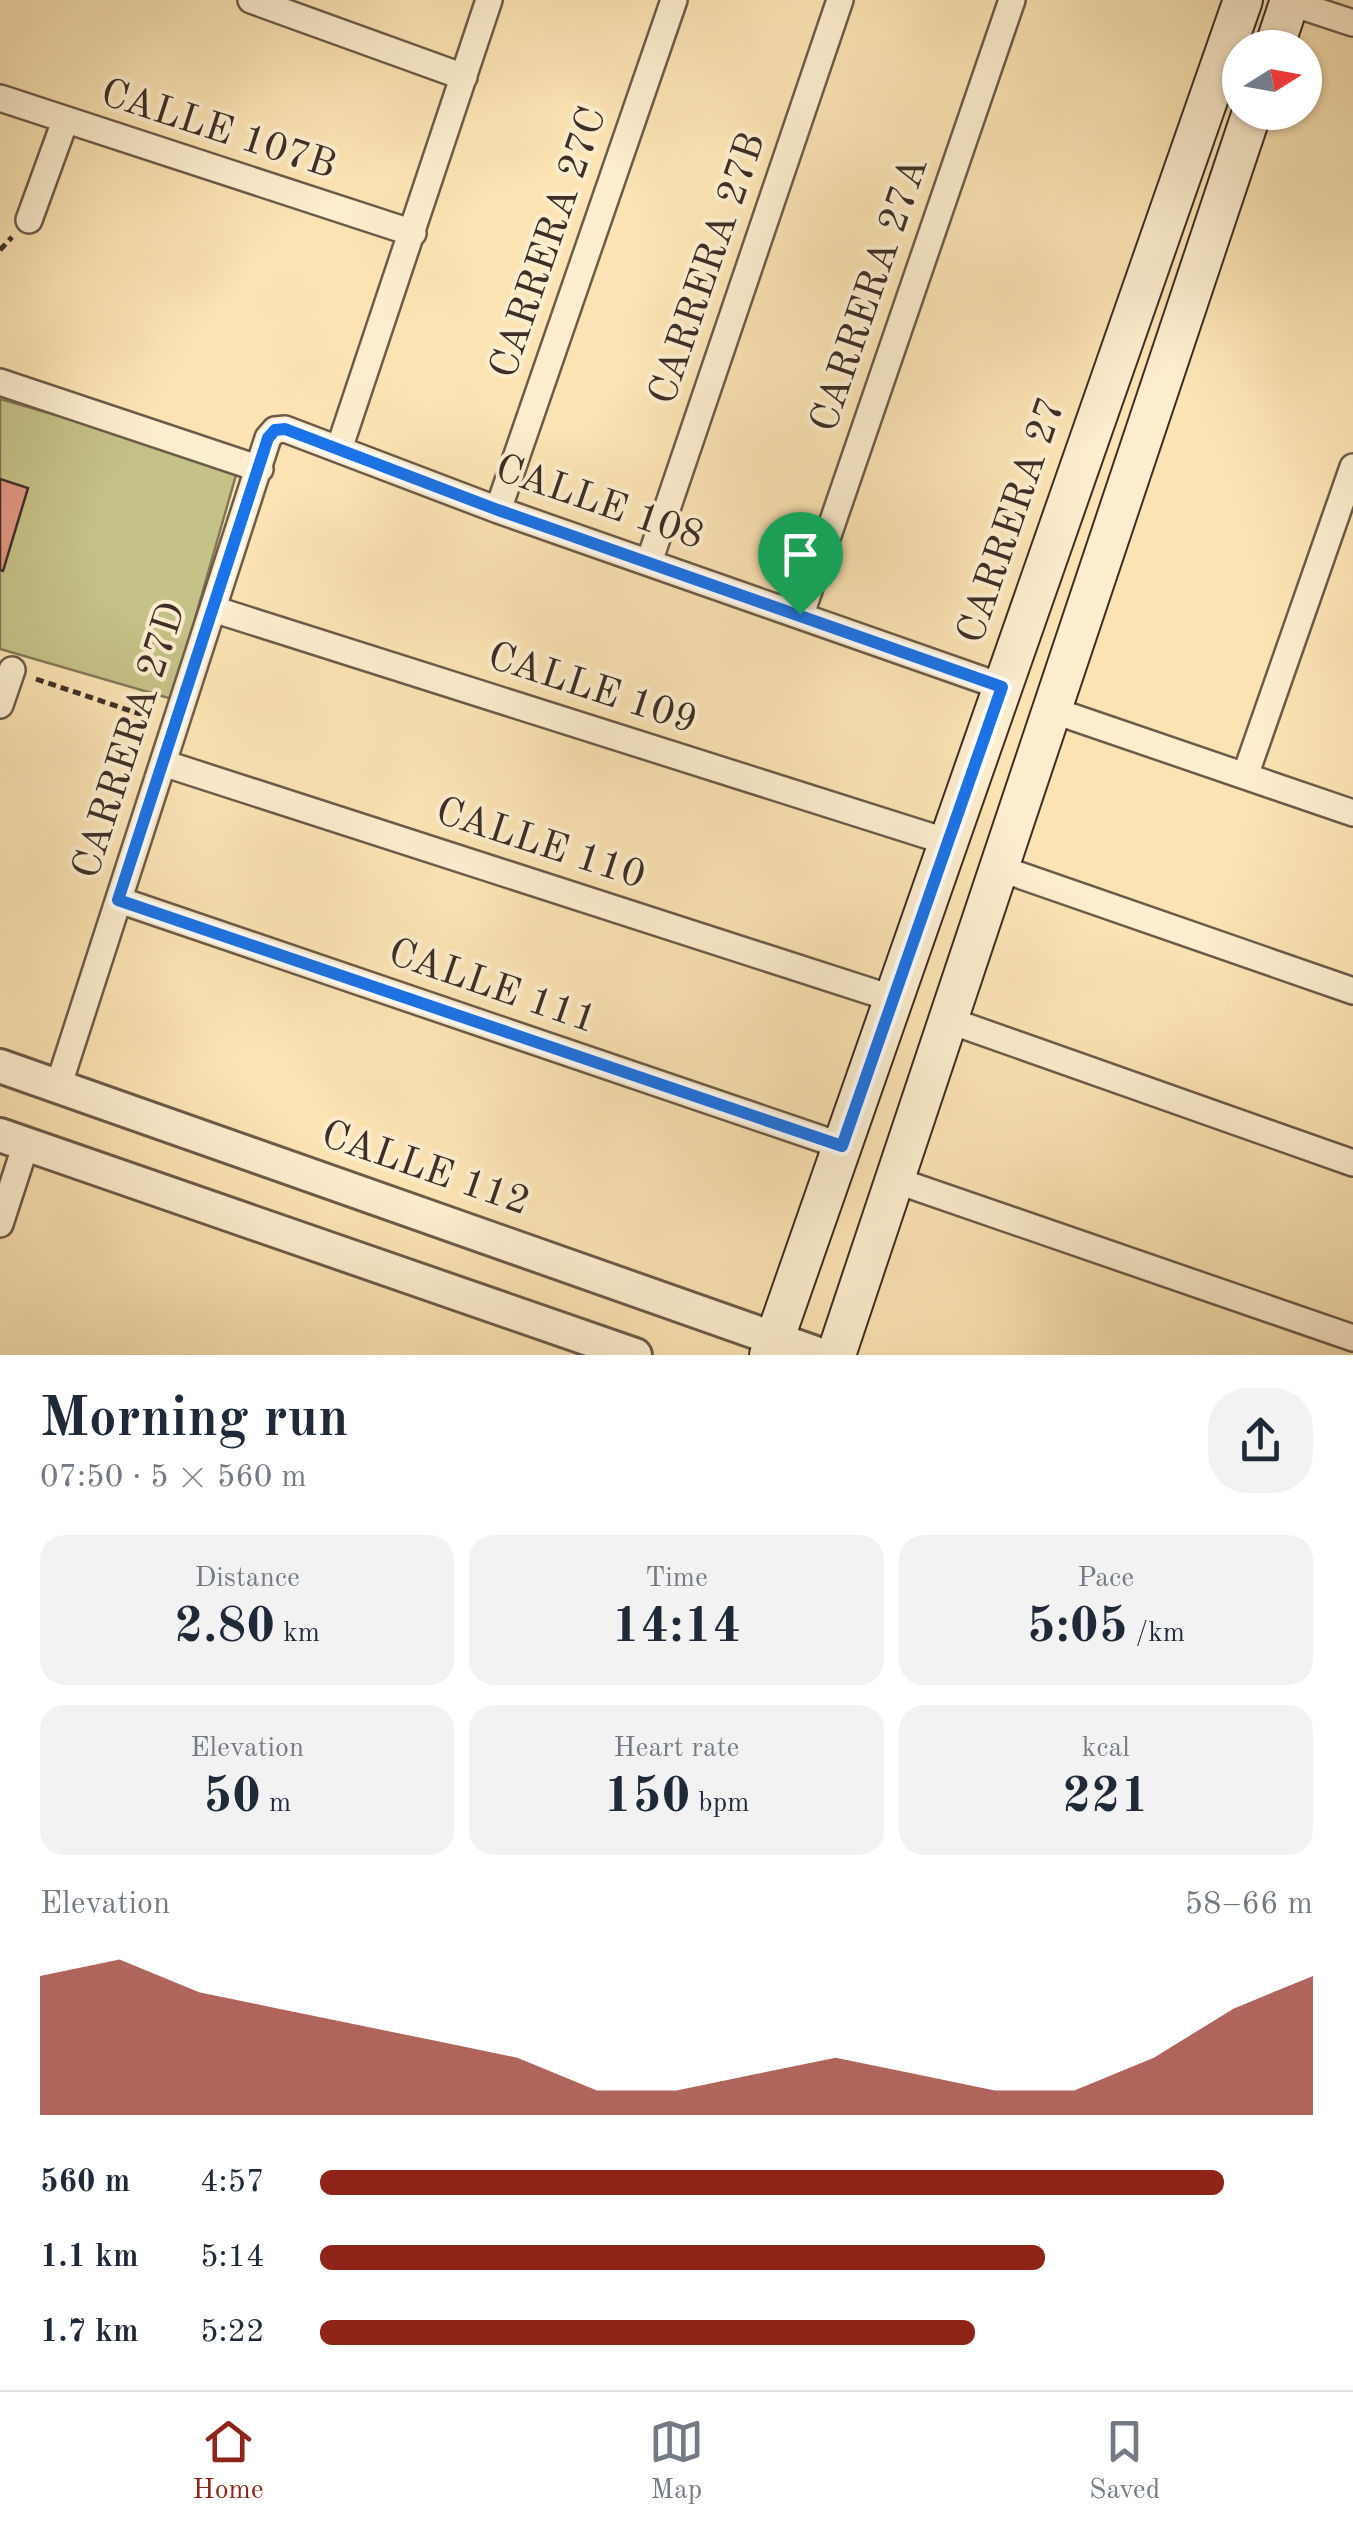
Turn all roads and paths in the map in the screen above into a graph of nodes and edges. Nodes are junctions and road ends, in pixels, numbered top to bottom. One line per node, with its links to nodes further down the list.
1 (251, 0): 10 (street)
2 (488, 0): 10 (street)
3 (674, 0): 21 (street, CARRERA 27C)
4 (840, 0): 22 (street, CARRERA 27B)
5 (1012, 0): 24 (street, CARRERA 27A)
6 (1243, 0): 26 (main road, CARRERA 27)
7 (1289, 1): 8 (street); 9 (main road)
8 (1353, 23)
9 (1280, 30)
10 (464, 77): 15 (street)
11 (0, 98): 12 (street, CALLE 107B)
12 (65, 121): 14 (street); 15 (street, CALLE 107B)
13 (1246, 130): 28 (main road)
14 (28, 220)
15 (413, 233): 18 (street)
16 (0, 382): 20 (street)
17 (285, 429): 18 (street, CALLE 108); 20 (street, CARRERA 27D)
18 (340, 450): 21 (street, CALLE 108)
19 (1353, 467): 31 (street)
20 (260, 468): 23 (street, CARRERA 27D)
21 (498, 510): 22 (street, CALLE 108)
22 (649, 562): 24 (street, CALLE 108)
23 (214, 609): 29 (street, CARRERA 27D); 33 (street, CALLE 109)
24 (800, 614): 26 (street, CALLE 108)
25 (12, 670): 27 (street); 29 (path)
26 (1002, 687): 33 (main road, CARRERA 27)
27 (0, 705)
28 (1052, 710): 31 (street); 34 (main road)
29 (176, 726): 30 (street, CARRERA 27D)
30 (164, 763): 35 (street, CARRERA 27D); 37 (street, CALLE 110)
31 (1245, 776): 32 (street)
32 (1353, 813)
33 (948, 842): 37 (main road, CARRERA 27)
34 (999, 868): 36 (street); 38 (main road)
35 (118, 900): 40 (street, CARRERA 27D); 42 (street, CALLE 111)
36 (1353, 990)
37 (894, 999): 42 (main road, CARRERA 27)
38 (948, 1020): 43 (street); 44 (main road)
39 (0, 1066): 40 (street, CALLE 112)
40 (58, 1087): 47 (street, CALLE 112)
41 (13, 1140): 45 (street); 48 (street)
42 (842, 1146): 47 (main road, CARRERA 27)
43 (1353, 1163)
44 (894, 1180): 46 (street); 50 (main road)
45 (0, 1224)
46 (1353, 1338)
47 (772, 1347): 49 (street, CALLE 112)
48 (635, 1355)
49 (821, 1355)
50 (836, 1355)

